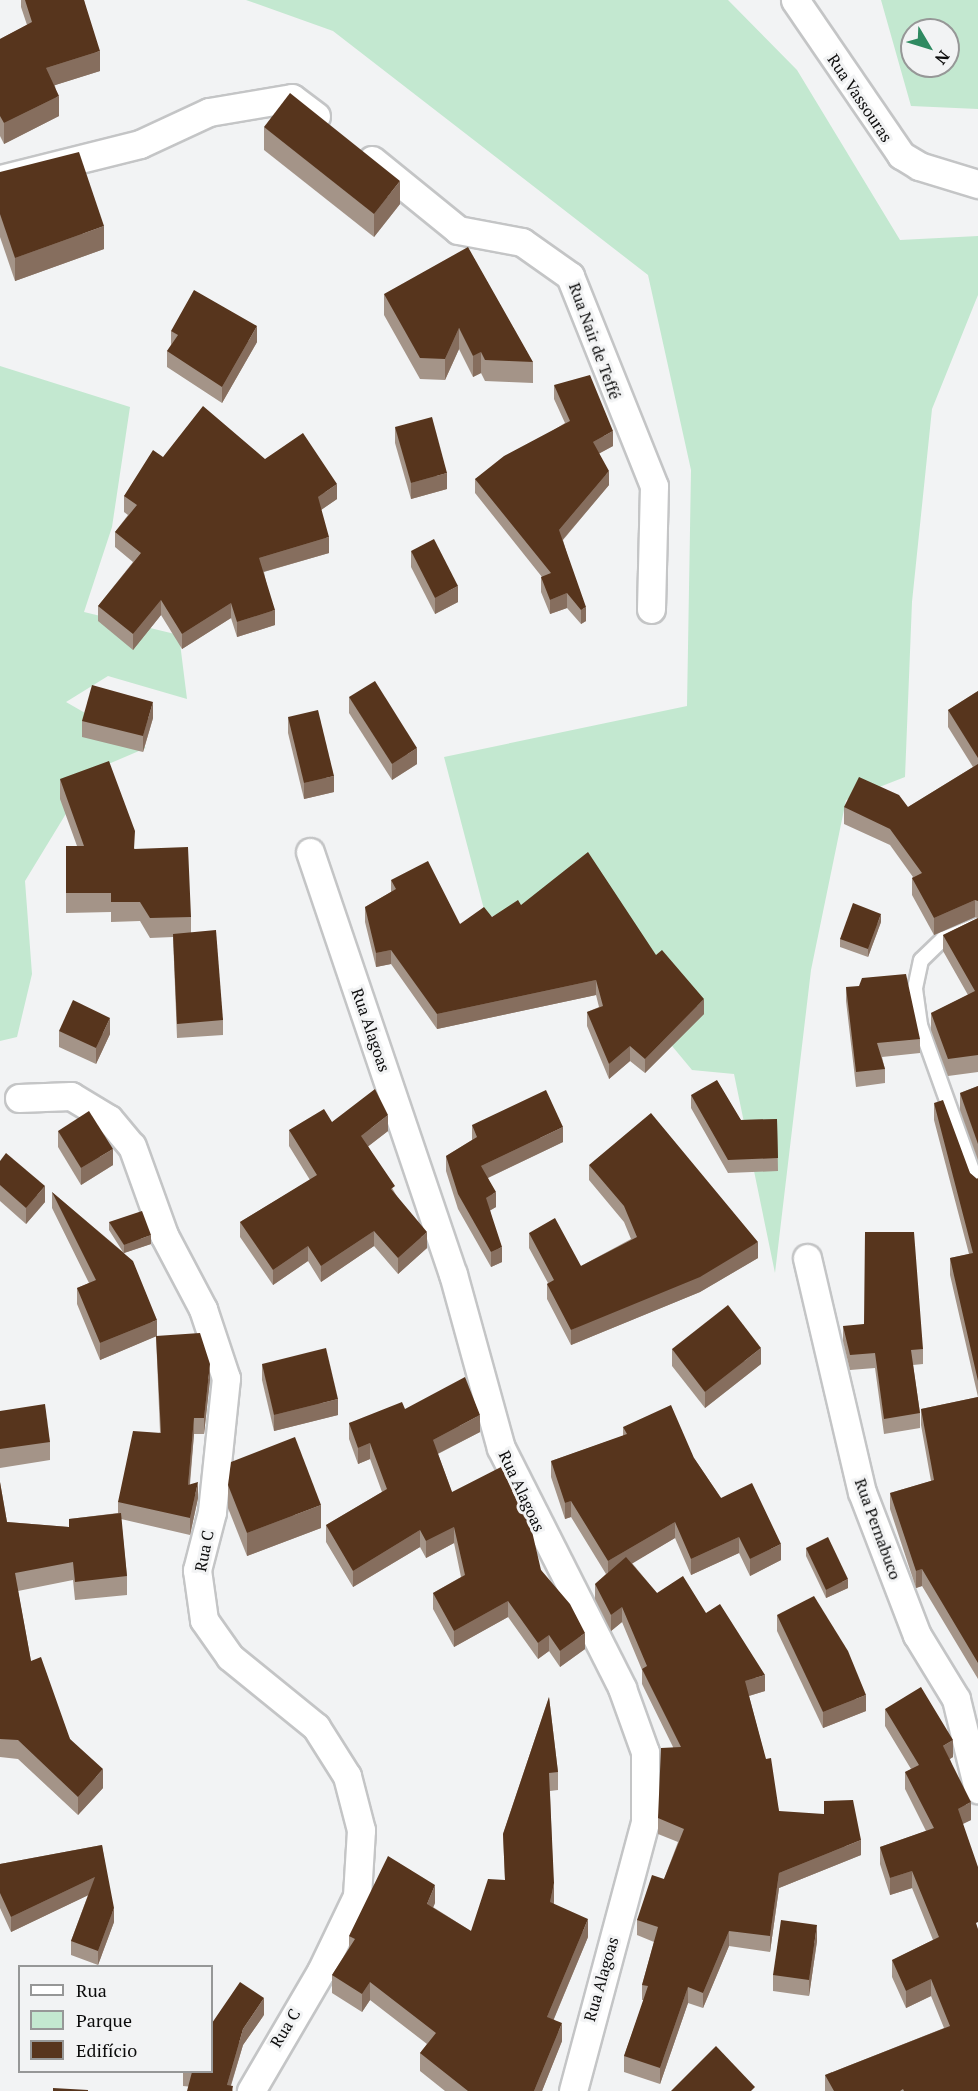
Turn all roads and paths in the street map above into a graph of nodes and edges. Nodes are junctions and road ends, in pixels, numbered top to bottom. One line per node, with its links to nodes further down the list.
1 (795, 0): 3 (street, Rua Vassouras)
2 (0, 179): 4 (street, Rua Nair de Teffé)
3 (978, 184)
4 (651, 609)
5 (310, 852): 12 (street, Rua Alagoas)
6 (978, 925): 8 (lane)
7 (19, 1098): 11 (street, Rua C)
8 (978, 1187)
9 (807, 1258): 10 (street, Rua Pernabuco)
10 (978, 1789)
11 (250, 2091)
12 (573, 2091)

